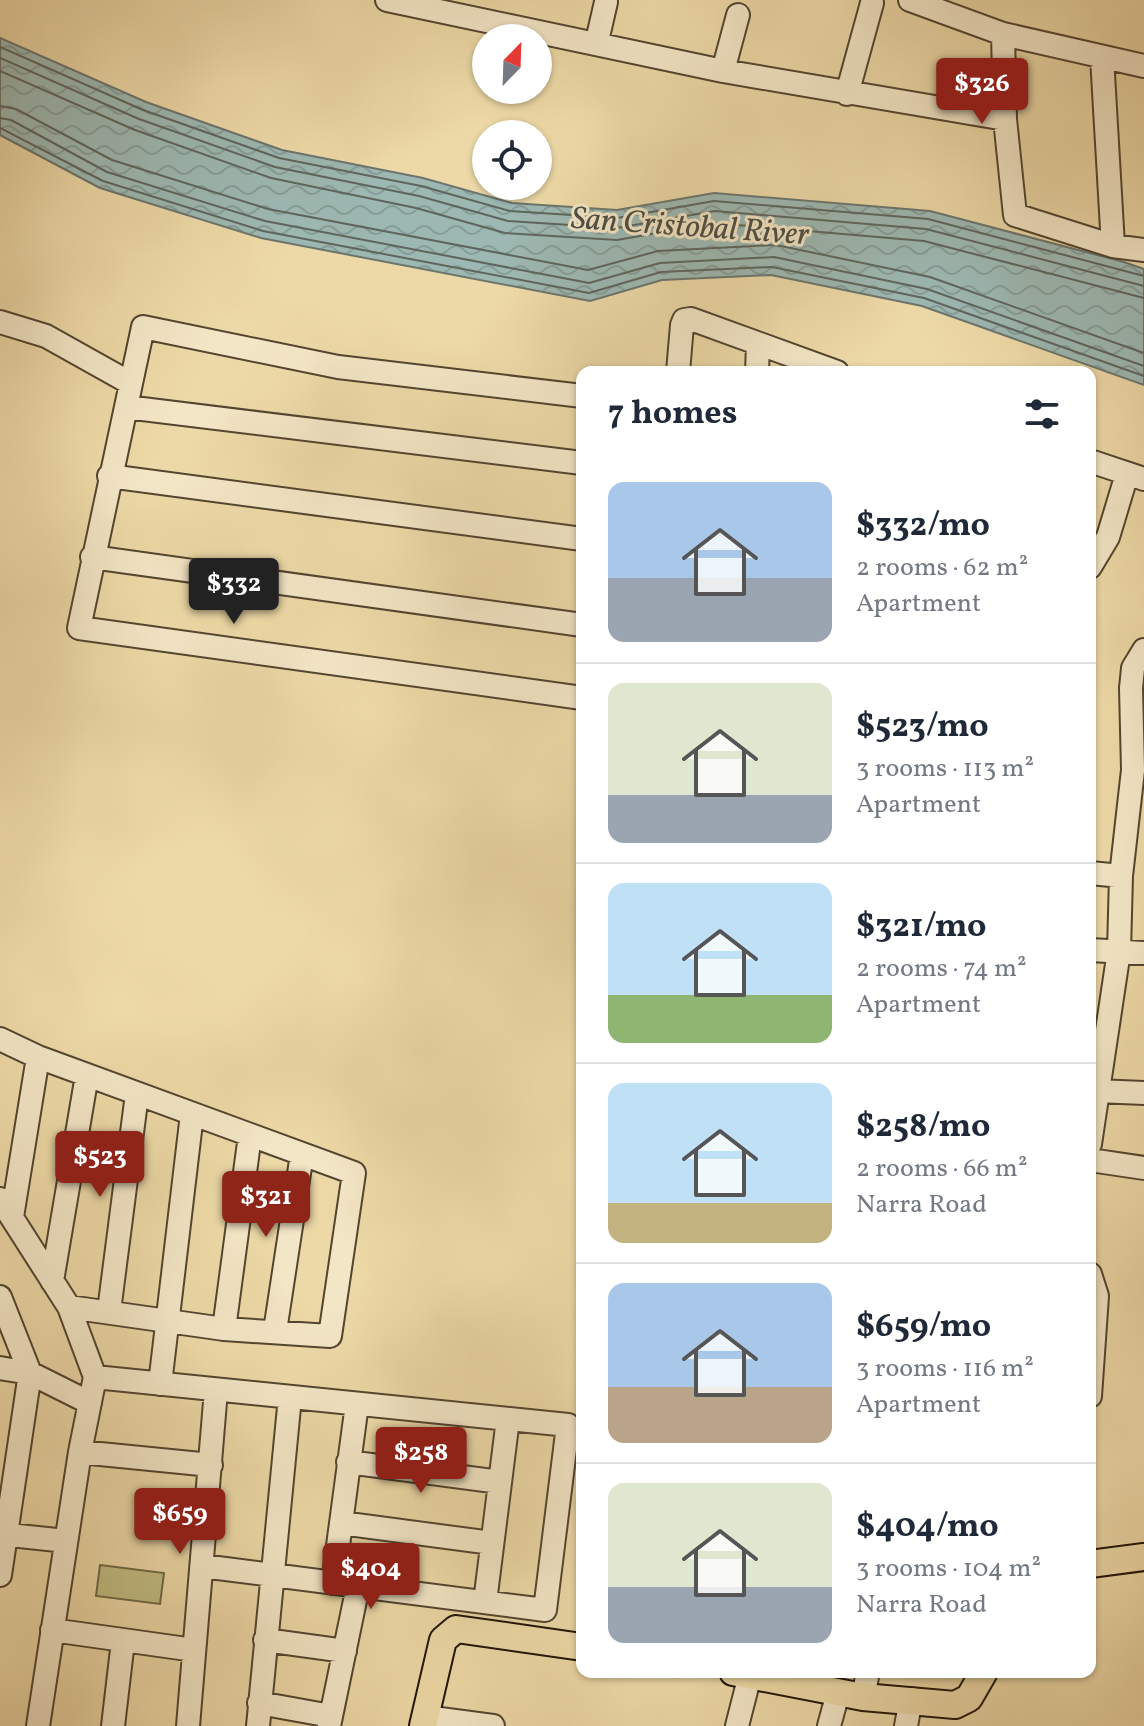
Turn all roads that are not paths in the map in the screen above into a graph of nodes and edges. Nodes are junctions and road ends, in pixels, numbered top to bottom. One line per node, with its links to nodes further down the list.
1 (387, 0): 5 (street)
2 (910, 0): 7 (street)
3 (606, 2): 8 (street)
4 (872, 3): 12 (street)
5 (434, 4): 8 (street)
6 (738, 15): 11 (street)
7 (1003, 34): 9 (street); 13 (street)
8 (597, 41): 11 (street)
9 (1102, 57): 10 (street); 14 (street)
10 (1144, 66)
11 (723, 71): 12 (street)
12 (847, 94): 13 (street)
13 (1005, 119): 14 (street)
14 (1113, 246): 15 (street)
15 (1144, 250)
16 (0, 322): 21 (street)
17 (758, 344): 18 (street); 19 (street); 20 (street)
18 (679, 366)
19 (757, 366)
20 (819, 366)
21 (130, 383): 22 (street); 23 (street)
22 (576, 395)
23 (126, 407): 24 (street); 26 (street)
24 (576, 462)
25 (1096, 463): 27 (street)
26 (109, 476): 28 (street); 29 (street)
27 (1136, 477): 30 (street)
28 (576, 538)
29 (92, 557): 31 (street); 33 (street)
30 (1096, 557)
31 (576, 624)
32 (1144, 650): 34 (street)
33 (576, 697)
34 (1138, 770): 36 (street)
35 (1096, 874): 36 (street)
36 (1121, 876): 38 (street)
37 (1096, 950): 38 (street)
38 (1119, 951): 39 (street); 43 (street)
39 (1144, 953)
40 (0, 1039): 41 (street)
41 (38, 1057): 42 (street); 52 (street)
42 (87, 1075): 45 (street); 53 (street)
43 (1097, 1091): 44 (street); 46 (street)
44 (1144, 1093)
45 (137, 1094): 47 (street); 56 (street)
46 (1096, 1099)
47 (192, 1114): 48 (street); 57 (street)
48 (250, 1135): 49 (street); 58 (street)
49 (302, 1154): 59 (street); 59 (street)
50 (1096, 1161): 51 (street)
51 (1144, 1168)
52 (6, 1208): 53 (street)
53 (52, 1281): 55 (street)
54 (0, 1297): 61 (street)
55 (69, 1307): 56 (street); 62 (street)
56 (109, 1311): 57 (street)
57 (168, 1323): 58 (street); 63 (street)
58 (224, 1329): 59 (street)
59 (275, 1331)
60 (0, 1368): 61 (street)
61 (30, 1373): 66 (street); 74 (street)
62 (95, 1377): 63 (street); 66 (street)
63 (160, 1384): 64 (street)
64 (216, 1390): 65 (street); 71 (street)
65 (290, 1397): 67 (street); 81 (street)
66 (90, 1403): 69 (street)
67 (357, 1404): 68 (street); 70 (street)
68 (508, 1419): 72 (street); 84 (street)
69 (80, 1452): 71 (street); 75 (street)
70 (348, 1462): 72 (street); 73 (street)
71 (211, 1465): 79 (street)
72 (500, 1482): 76 (street)
73 (341, 1523): 76 (street); 82 (street)
74 (3, 1534): 75 (street); 80 (street)
75 (66, 1541): 85 (street)
76 (492, 1543): 84 (street)
77 (1144, 1557): 78 (main road)
78 (1096, 1563)
79 (202, 1566): 81 (street); 89 (street)
80 (0, 1575)
81 (272, 1575): 82 (street); 86 (street)
82 (333, 1583): 83 (street)
83 (358, 1586): 84 (street); 90 (street)
84 (485, 1602)
85 (52, 1630): 87 (street); 99 (street)
86 (265, 1640): 90 (street); 96 (street)
87 (123, 1641): 89 (street); 100 (street)
88 (576, 1646): 98 (main road)
89 (194, 1650): 101 (street)
90 (345, 1651): 97 (street)
91 (742, 1678): 104 (street)
92 (777, 1678): 94 (main road)
93 (980, 1678): 95 (main road)
94 (856, 1687): 95 (main road); 105 (street)
95 (911, 1699): 106 (street)
96 (259, 1703): 97 (street); 102 (street)
97 (330, 1721)
98 (424, 1722): 103 (street)
99 (38, 1726)
100 (113, 1726)
101 (188, 1726)
102 (258, 1726)
103 (493, 1726)
104 (737, 1726)
105 (829, 1726)
106 (906, 1726)

